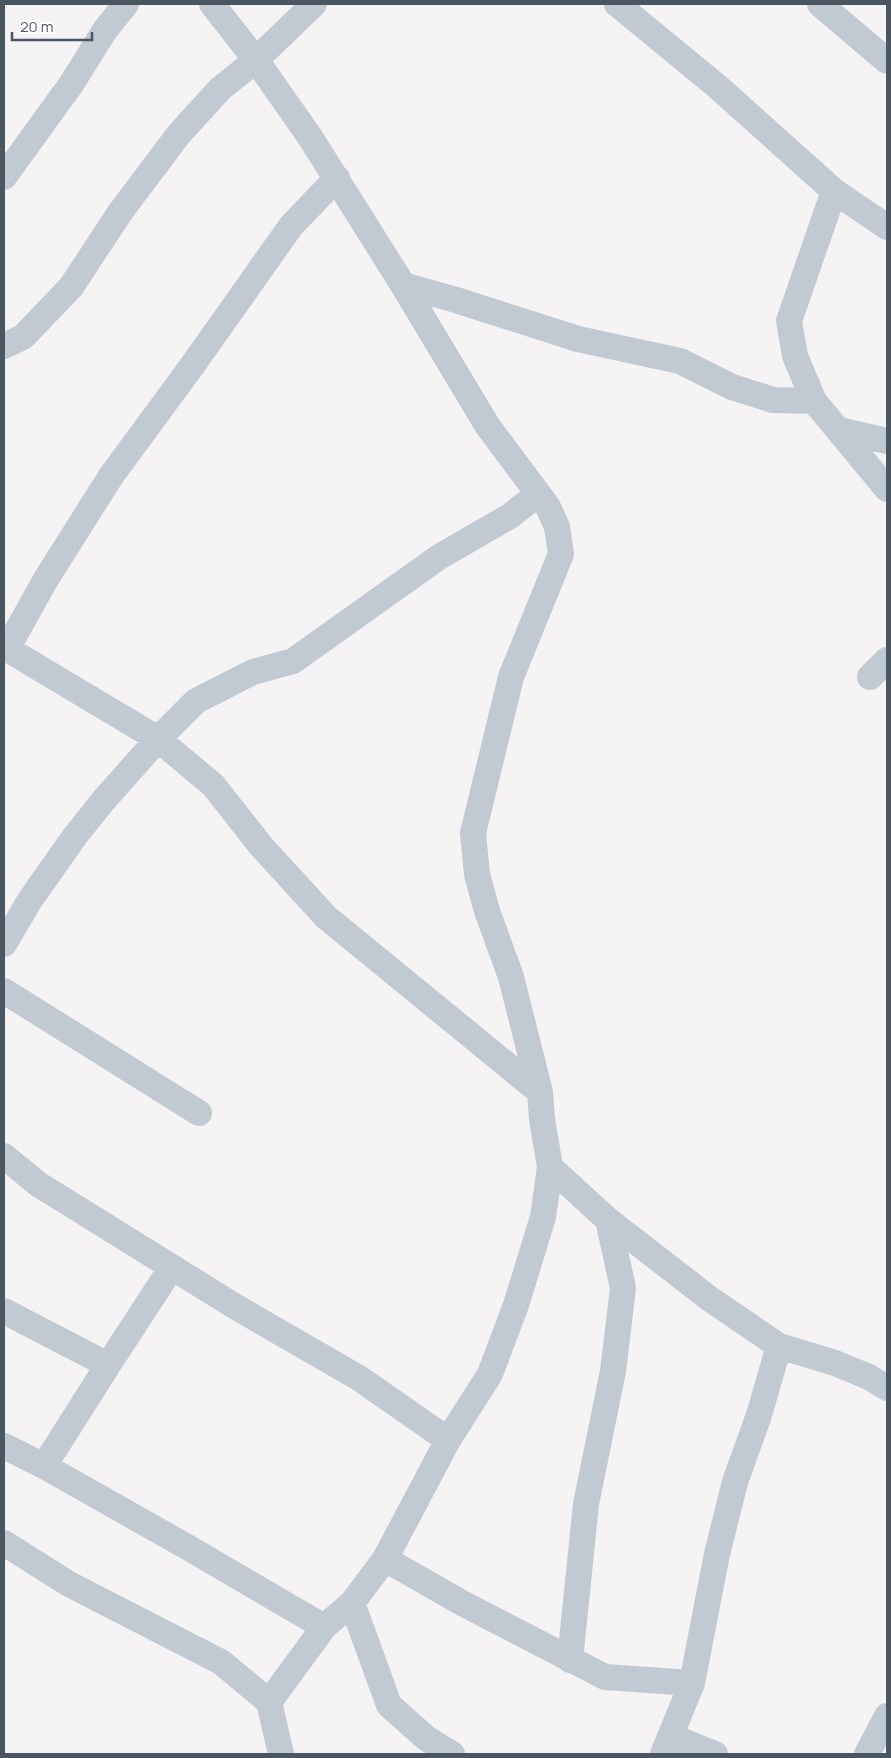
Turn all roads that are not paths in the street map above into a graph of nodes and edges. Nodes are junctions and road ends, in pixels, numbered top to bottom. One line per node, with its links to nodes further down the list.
1 (126, 4): 8 (street)
2 (212, 4): 6 (street)
3 (314, 4): 6 (street)
4 (617, 4): 10 (street)
5 (820, 4): 7 (street)
6 (256, 60): 9 (street); 13 (street)
7 (887, 61)
8 (4, 177)
9 (337, 178): 12 (street); 19 (street)
10 (834, 190): 11 (street); 14 (street)
11 (887, 227)
12 (403, 285): 14 (street); 18 (street)
13 (4, 346)
14 (814, 401): 15 (street)
15 (840, 430): 16 (street); 17 (street)
16 (887, 441)
17 (887, 489)
18 (538, 494): 20 (street); 23 (street)
19 (5, 648): 20 (street)
20 (158, 739): 21 (street); 23 (street)
21 (4, 944)
22 (4, 991): 24 (street)
23 (540, 1092): 26 (street)
24 (199, 1113)
25 (4, 1156): 28 (street)
26 (550, 1167): 27 (street); 33 (street)
27 (608, 1220): 30 (street); 40 (street)
28 (172, 1267): 31 (street); 33 (street)
29 (4, 1311): 31 (street)
30 (779, 1346): 32 (street); 41 (street)
31 (108, 1365): 35 (street)
32 (887, 1388)
33 (448, 1440): 37 (street)
34 (4, 1446): 35 (street)
35 (44, 1466): 39 (street)
36 (4, 1543): 42 (street)
37 (385, 1559): 38 (street); 40 (street)
38 (352, 1603): 39 (street); 46 (street)
39 (324, 1627): 42 (street)
40 (570, 1660): 41 (street)
41 (692, 1683): 44 (street)
42 (269, 1702): 45 (street)
43 (887, 1716): 48 (street)
44 (667, 1745): 47 (street)
45 (281, 1754)
46 (452, 1754)
47 (715, 1754)
48 (867, 1754)

